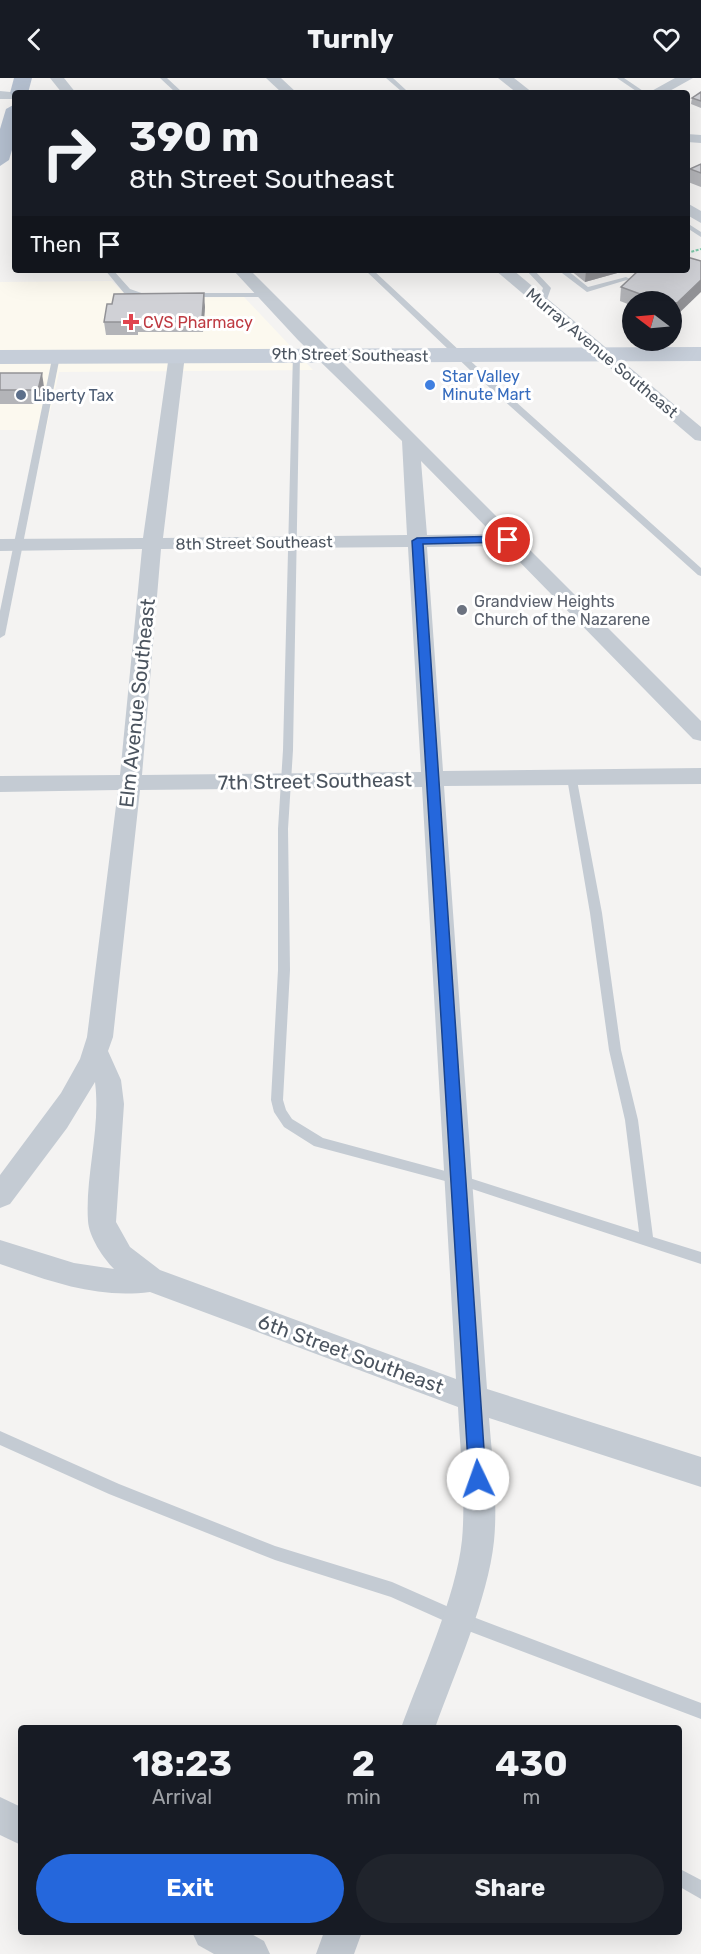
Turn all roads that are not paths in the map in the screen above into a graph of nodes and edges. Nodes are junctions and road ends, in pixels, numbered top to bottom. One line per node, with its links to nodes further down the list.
1 (57, 78): 8 (street)
2 (163, 78): 9 (lane)
3 (273, 78): 10 (street)
4 (389, 78): 11 (lane)
5 (505, 78): 12 (street)
6 (620, 78): 13 (lane)
7 (686, 78): 14 (street)
8 (67, 90)
9 (177, 90)
10 (287, 90)
11 (403, 90)
12 (522, 90)
13 (638, 90)
14 (661, 90)
15 (12, 119): 16 (main road)
16 (0, 160)
17 (112, 273): 26 (lane)
18 (245, 273): 25 (street)
19 (372, 273): 34 (lane)
20 (507, 273): 27 (street, Murray Avenue Southeast)
21 (533, 273): 27 (lane)
22 (566, 273): 23 (lane)
23 (626, 279)
24 (173, 295): 25 (lane)
25 (265, 295): 33 (street)
26 (152, 296)
27 (542, 303): 31 (street, Murray Avenue Southeast)
28 (701, 354): 31 (street, 9th Street Southeast)
29 (177, 355): 30 (street, 9th Street Southeast); 32 (street, 9th Street Southeast); 41 (street, Elm Avenue Southeast)
30 (296, 355): 33 (street, 9th Street Southeast); 40 (lane)
31 (604, 355): 34 (street, 9th Street Southeast); 36 (street, Murray Avenue Southeast)
32 (56, 356): 35 (street, 9th Street Southeast); 42 (lane)
33 (324, 356): 34 (street, 9th Street Southeast); 37 (street)
34 (461, 356): 43 (lane)
35 (0, 357)
36 (698, 430)
37 (411, 442): 38 (street); 39 (street)
38 (508, 540): 39 (street, 8th Street Southeast); 45 (street)
39 (417, 541): 40 (street, 8th Street Southeast); 48 (street)
40 (290, 542): 41 (street, 8th Street Southeast); 49 (lane)
41 (152, 544): 42 (street, 8th Street Southeast); 50 (street, Elm Avenue Southeast)
42 (9, 545): 44 (lane)
43 (701, 573)
44 (0, 635)
45 (701, 734)
46 (701, 776): 47 (street, 7th Street Southeast)
47 (572, 778): 48 (street, 7th Street Southeast); 55 (lane)
48 (433, 780): 49 (street, 7th Street Southeast); 53 (street)
49 (287, 782): 50 (street, 7th Street Southeast); 53 (lane)
50 (130, 783): 51 (street, 7th Street Southeast); 52 (street, Elm Avenue Southeast)
51 (0, 784)
52 (96, 1052): 54 (street, Elm Avenue Southeast); 58 (street)
53 (460, 1180): 55 (lane); 59 (street)
54 (0, 1196)
55 (646, 1240): 57 (lane)
56 (0, 1252): 58 (street, 6th Street Southeast)
57 (701, 1258)
58 (150, 1280): 59 (street, 6th Street Southeast)
59 (474, 1399): 61 (street, 6th Street Southeast); 62 (street)
60 (0, 1438): 62 (lane)
61 (701, 1472)
62 (458, 1619): 63 (lane); 64 (street)
63 (701, 1711)
64 (425, 1725)
65 (0, 1815): 66 (street)
66 (18, 1825)
67 (682, 1879): 68 (lane)
68 (701, 1890)
69 (216, 1935): 71 (street)
70 (342, 1935): 72 (street)
71 (251, 1954)
72 (335, 1954)

